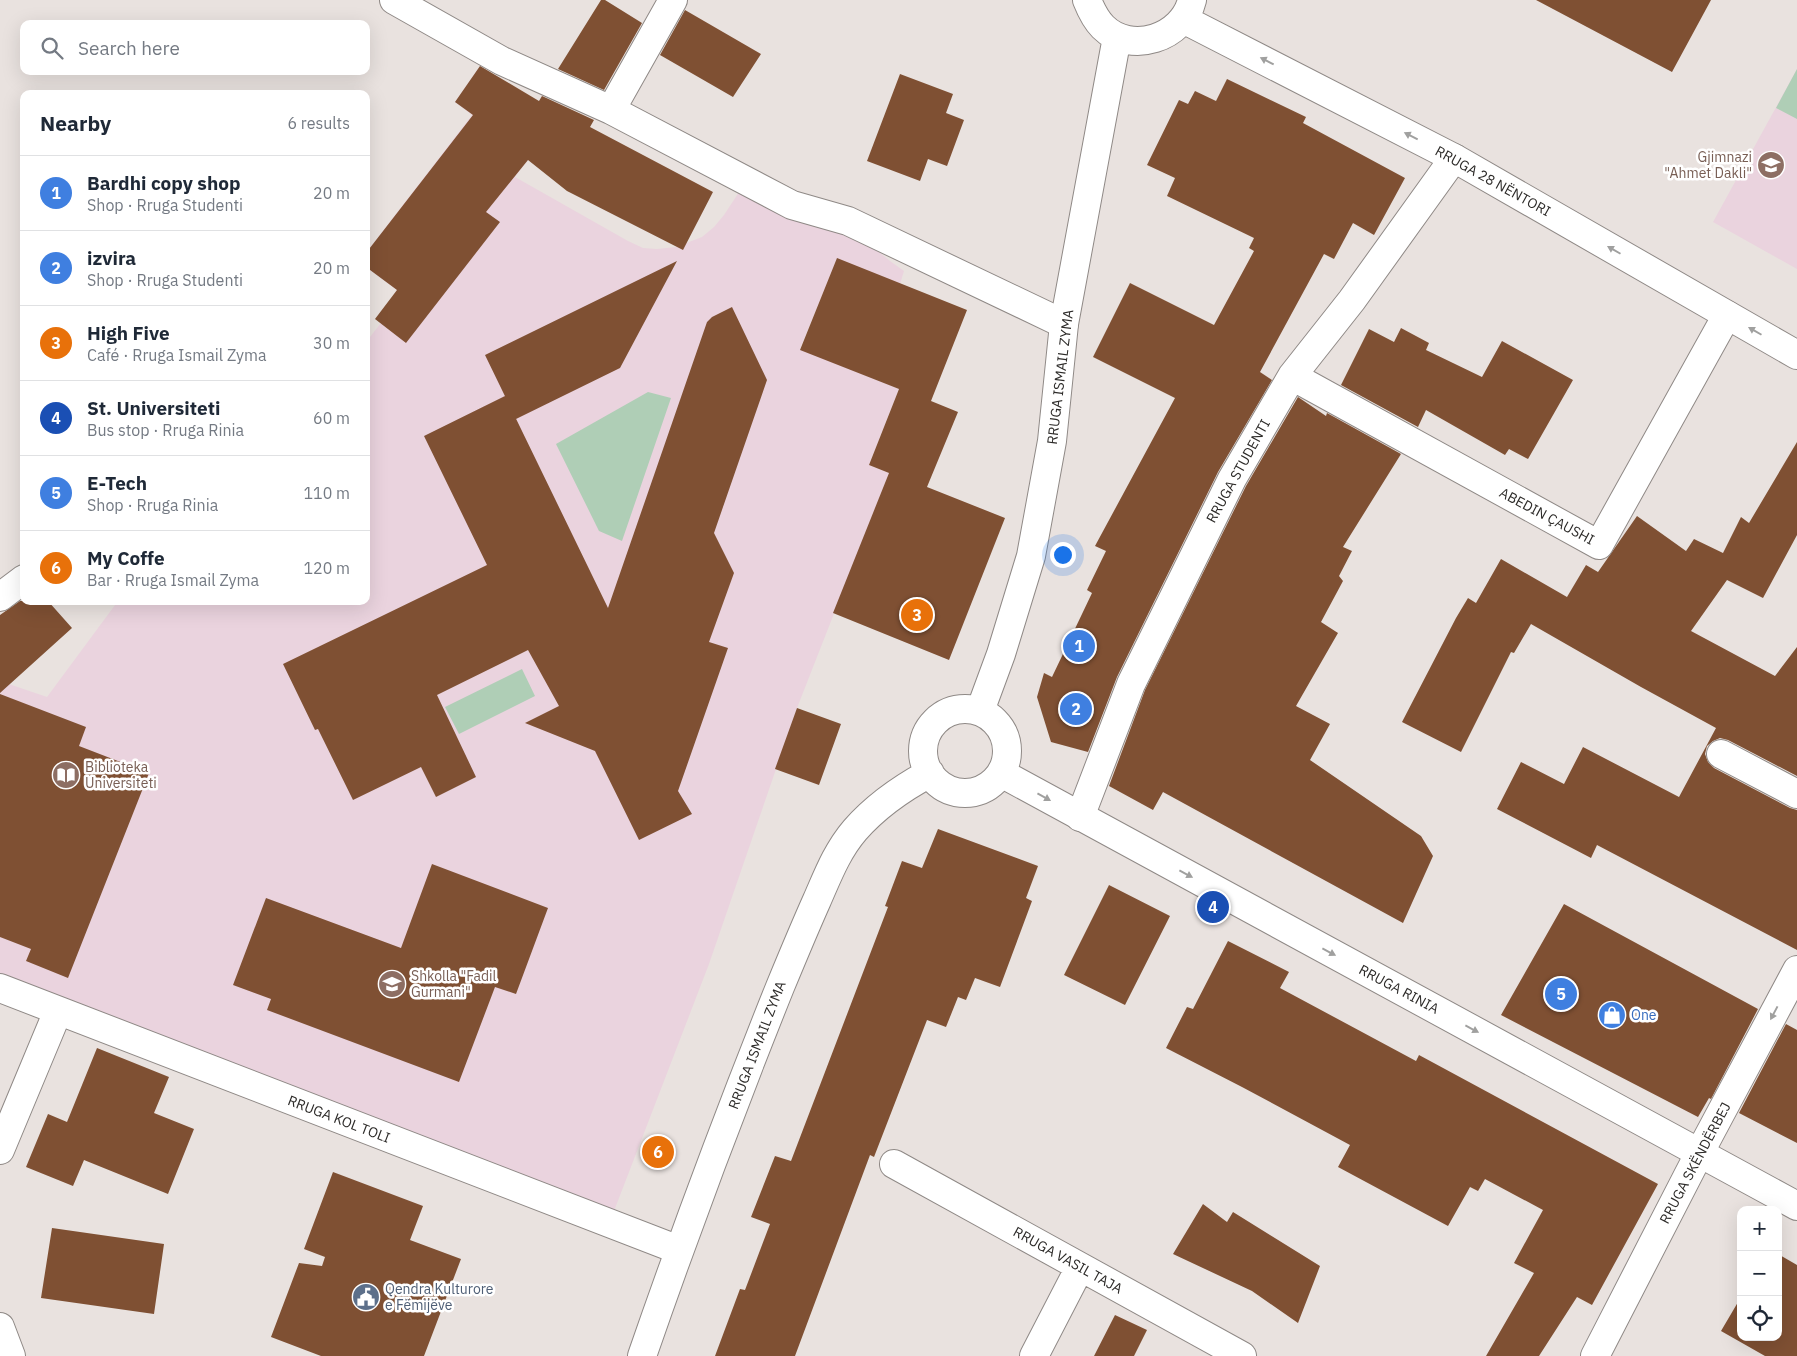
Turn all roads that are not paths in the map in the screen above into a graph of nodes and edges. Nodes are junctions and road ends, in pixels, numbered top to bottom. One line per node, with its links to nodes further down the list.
1 (394, 0): 6 (street)
2 (673, 0): 6 (street)
3 (1087, 0): 5 (street)
4 (1188, 10): 5 (street); 7 (street, RRUGA 28 NËNTORI, one-way to 4)
5 (1117, 37): 9 (street, RRUGA ISMAIL ZYMA)
6 (611, 110): 9 (street)
7 (1454, 158): 8 (street, RRUGA 28 NËNTORI, one-way to 7); 11 (street, RRUGA STUDENTI)
8 (1727, 315): 10 (street, RRUGA 28 NËNTORI, one-way to 8); 11 (street, ABEDIN ÇAUSHI)
9 (1064, 324): 14 (street, RRUGA ISMAIL ZYMA)
10 (1797, 355)
11 (1292, 376): 19 (street, RRUGA STUDENTI)
12 (20, 582): 13 (street)
13 (0, 597)
14 (980, 711): 16 (street); 17 (street)
15 (1721, 754): 18 (street)
16 (930, 773): 17 (street); 27 (street, RRUGA ISMAIL ZYMA)
17 (1001, 773): 19 (street, RRUGA RINIA, one-way to 19)
18 (1797, 794)
19 (1080, 817): 24 (street, RRUGA RINIA, one-way to 24)
20 (1797, 970): 24 (street, RRUGA SKËNDËRBEJ, one-way to 24)
21 (0, 988): 22 (street, RRUGA KOL TOLI)
22 (58, 1011): 23 (street); 27 (street, RRUGA KOL TOLI)
23 (0, 1150)
24 (1700, 1152): 26 (street, RRUGA RINIA); 34 (street, RRUGA SKËNDËRBEJ)
25 (894, 1164): 28 (street, RRUGA VASIL TAJA)
26 (1797, 1206)
27 (679, 1250): 31 (street, RRUGA ISMAIL ZYMA)
28 (1080, 1267): 32 (street); 33 (street, RRUGA VASIL TAJA)
29 (0, 1327): 30 (street)
30 (12, 1356)
31 (642, 1356)
32 (1034, 1356)
33 (1242, 1356)
34 (1595, 1356)

